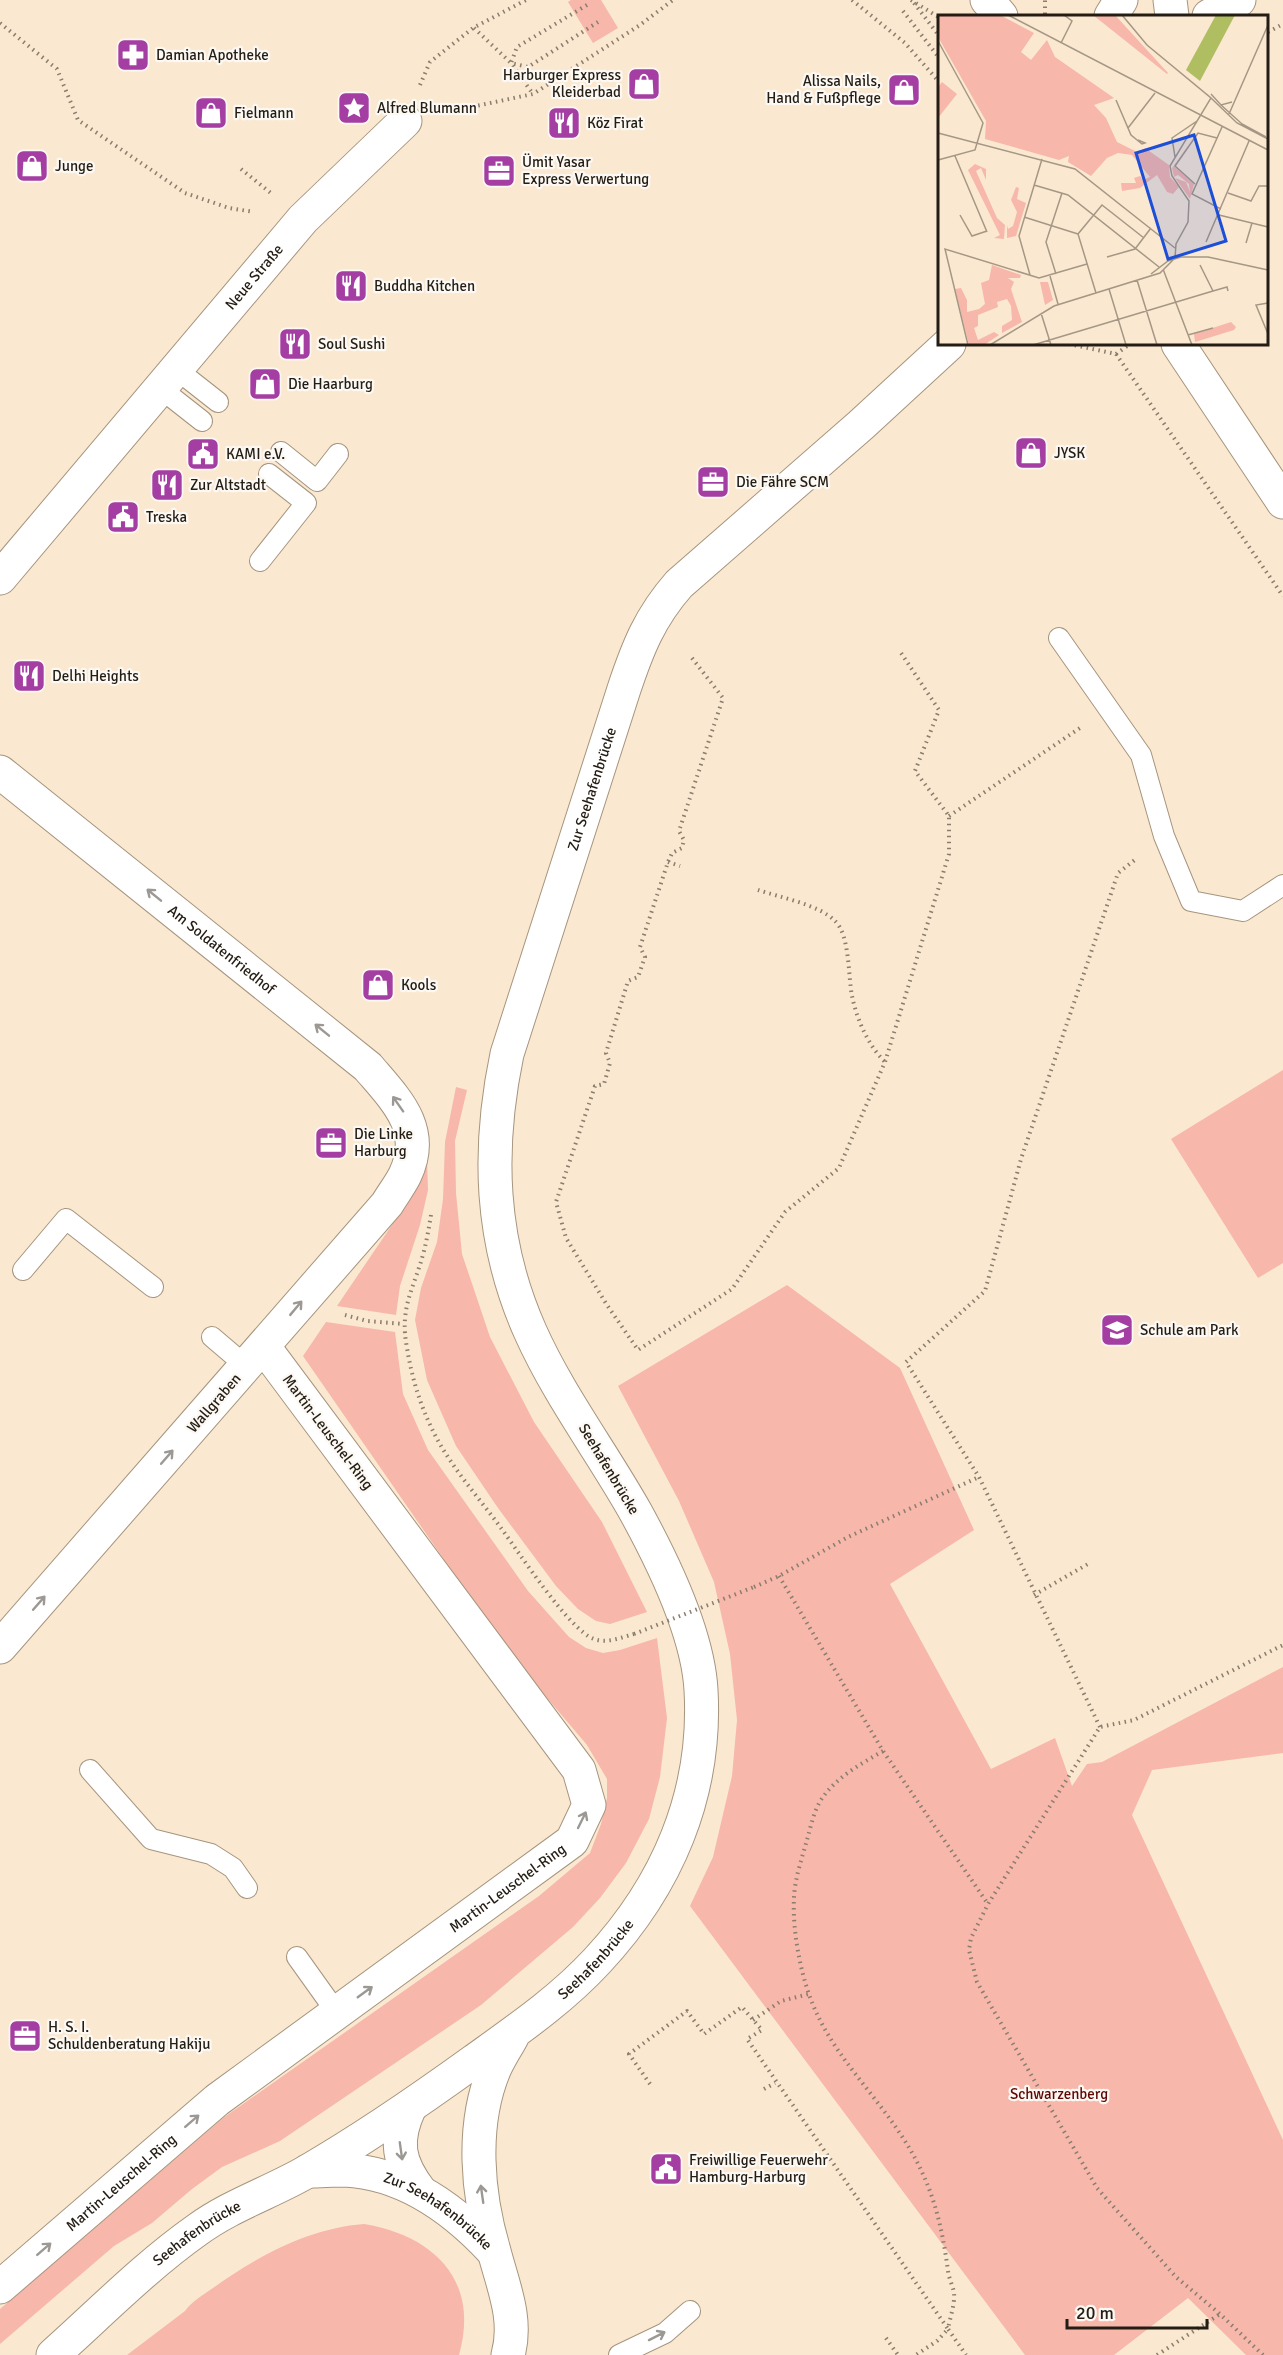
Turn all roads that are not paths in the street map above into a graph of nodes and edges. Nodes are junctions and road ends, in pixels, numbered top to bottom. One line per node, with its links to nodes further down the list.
1 (987, 0): 6 (main road)
2 (1120, 0): 7 (main road)
3 (1170, 0): 8 (main road)
4 (1200, 0): 9 (main road)
5 (1239, 0): 10 (main road)
6 (1000, 15)
7 (1112, 15)
8 (1172, 15)
9 (1190, 15)
10 (1211, 15)
11 (405, 121): 14 (main road, Neue Straße)
12 (948, 345): 30 (main road, Zur Seehafenbrücke)
13 (1179, 345): 20 (main road)
14 (168, 378): 15 (lane); 16 (lane); 22 (main road, Neue Straße)
15 (218, 402)
16 (202, 421)
17 (281, 452): 18 (lane)
18 (338, 454)
19 (269, 474): 21 (lane)
20 (1283, 502)
21 (260, 561)
22 (0, 578)
23 (1059, 638): 25 (lane)
24 (0, 772): 26 (main road, Am Soldatenfriedhof, one-way to 24)
25 (1283, 885)
26 (412, 1148): 31 (main road, Wallgraben, one-way to 26)
27 (23, 1270): 28 (lane)
28 (153, 1287)
29 (212, 1337): 31 (lane)
30 (542, 1353): 37 (main road, Seehafenbrücke)
31 (255, 1356): 32 (main road, Wallgraben, one-way to 31); 36 (main road, Martin-Leuschel-Ring, one-way to 31)
32 (0, 1647)
33 (90, 1770): 34 (lane)
34 (247, 1888)
35 (297, 1957): 36 (lane)
36 (337, 2013): 42 (main road, Martin-Leuschel-Ring, one-way to 36)
37 (514, 2033): 38 (main road, Seehafenbrücke); 41 (main road, one-way to 37)
38 (410, 2107): 39 (main road, Seehafenbrücke); 40 (main road, one-way to 40)
39 (308, 2171): 40 (main road, Zur Seehafenbrücke); 44 (main road, Seehafenbrücke)
40 (420, 2191): 41 (main road, Zur Seehafenbrücke)
41 (493, 2251): 45 (main road, Zur Seehafenbrücke)
42 (0, 2287)
43 (690, 2311): 46 (lane, one-way to 43)
44 (53, 2355)
45 (508, 2355)
46 (620, 2355)

